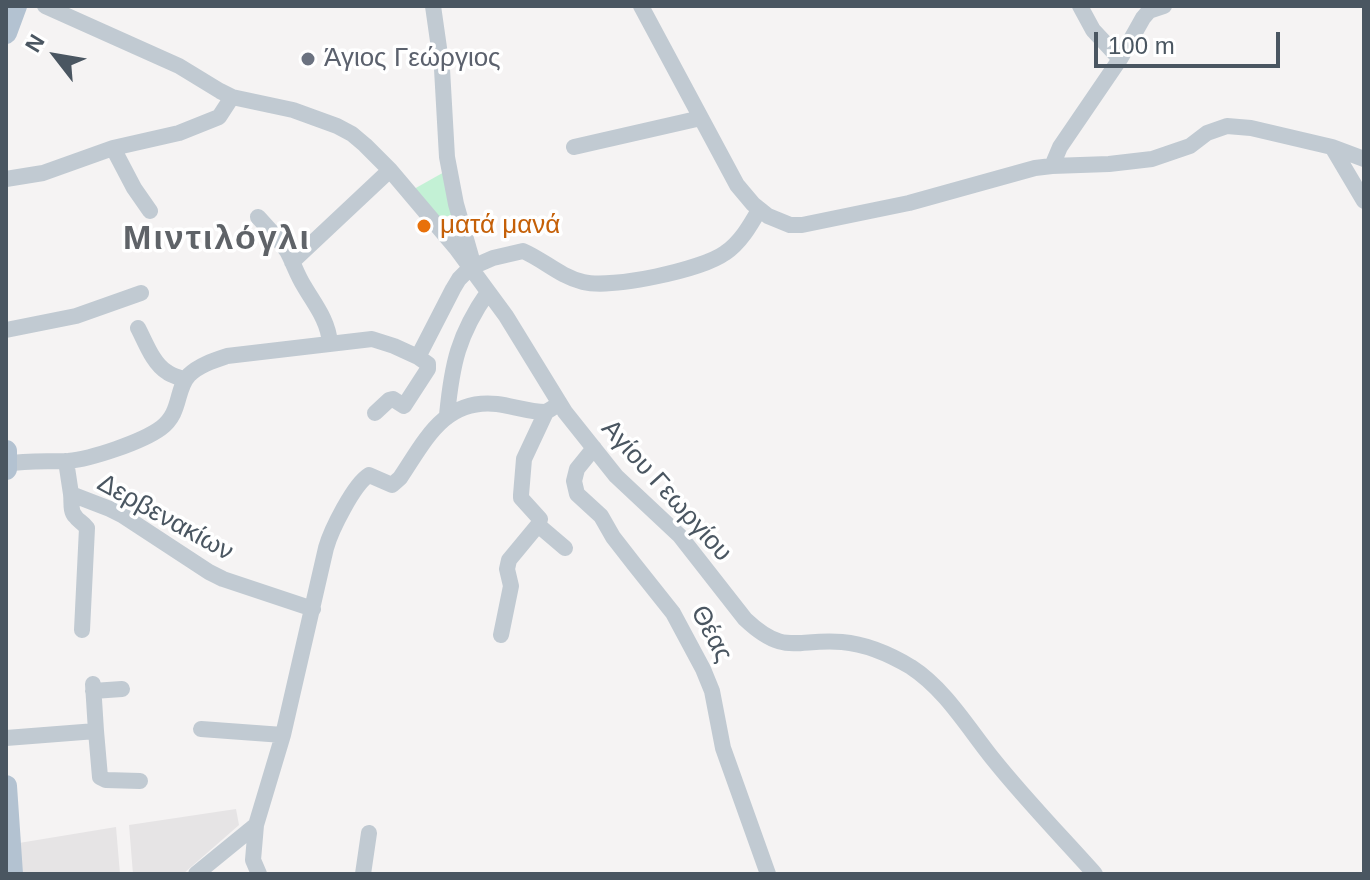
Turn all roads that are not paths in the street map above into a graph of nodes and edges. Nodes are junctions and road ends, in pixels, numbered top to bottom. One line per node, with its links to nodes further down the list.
1 (16, 6): 7 (main road)
2 (45, 6): 9 (street, Αγίου Γεωργίου)
3 (433, 6): 23 (street)
4 (641, 6): 10 (street)
5 (1080, 6): 8 (street)
6 (1164, 6): 8 (street)
7 (6, 33)
8 (1120, 59): 15 (street)
9 (232, 97): 13 (street); 16 (street, Αγίου Γεωργίου)
10 (701, 118): 11 (street); 19 (street)
11 (574, 147)
12 (1332, 147): 14 (street); 15 (street); 18 (street)
13 (113, 148): 17 (street); 20 (street)
14 (1364, 159)
15 (1052, 166): 19 (street)
16 (390, 170): 22 (street); 23 (street, Αγίου Γεωργίου)
17 (6, 179)
18 (1364, 201)
19 (759, 210): 23 (street)
20 (150, 211)
21 (258, 217): 22 (street)
22 (292, 262): 28 (street)
23 (470, 268): 24 (street, Αγίου Γεωργίου); 29 (street)
24 (488, 292): 31 (street, Αγίου Γεωργίου); 33 (street)
25 (141, 293): 27 (street)
26 (138, 328): 30 (street)
27 (6, 330)
28 (330, 343): 29 (street); 30 (street)
29 (418, 357): 32 (street)
30 (185, 380): 36 (street)
31 (552, 408): 33 (street); 34 (street, Αγίου Γεωργίου); 39 (street)
32 (375, 413)
33 (447, 415): 41 (street)
34 (594, 448): 57 (street, Θέας); 58 (street, Αγίου Γεωργίου)
35 (6, 451): 37 (main road)
36 (66, 461): 37 (street); 38 (street, Δερβενακίων)
37 (6, 466)
38 (71, 494): 41 (street, Δερβενακίων); 42 (street)
39 (538, 525): 40 (street); 43 (street)
40 (565, 548)
41 (313, 609): 47 (street)
42 (82, 630)
43 (501, 635)
44 (122, 689): 46 (street)
45 (201, 729): 47 (street)
46 (96, 731): 48 (street); 49 (street)
47 (283, 735): 51 (street)
48 (6, 738)
49 (140, 781)
50 (6, 786): 53 (main road)
51 (256, 825): 54 (street); 55 (street)
52 (369, 833): 56 (street)
53 (12, 874)
54 (196, 874)
55 (259, 874)
56 (363, 874)
57 (768, 874)
58 (1095, 874)

